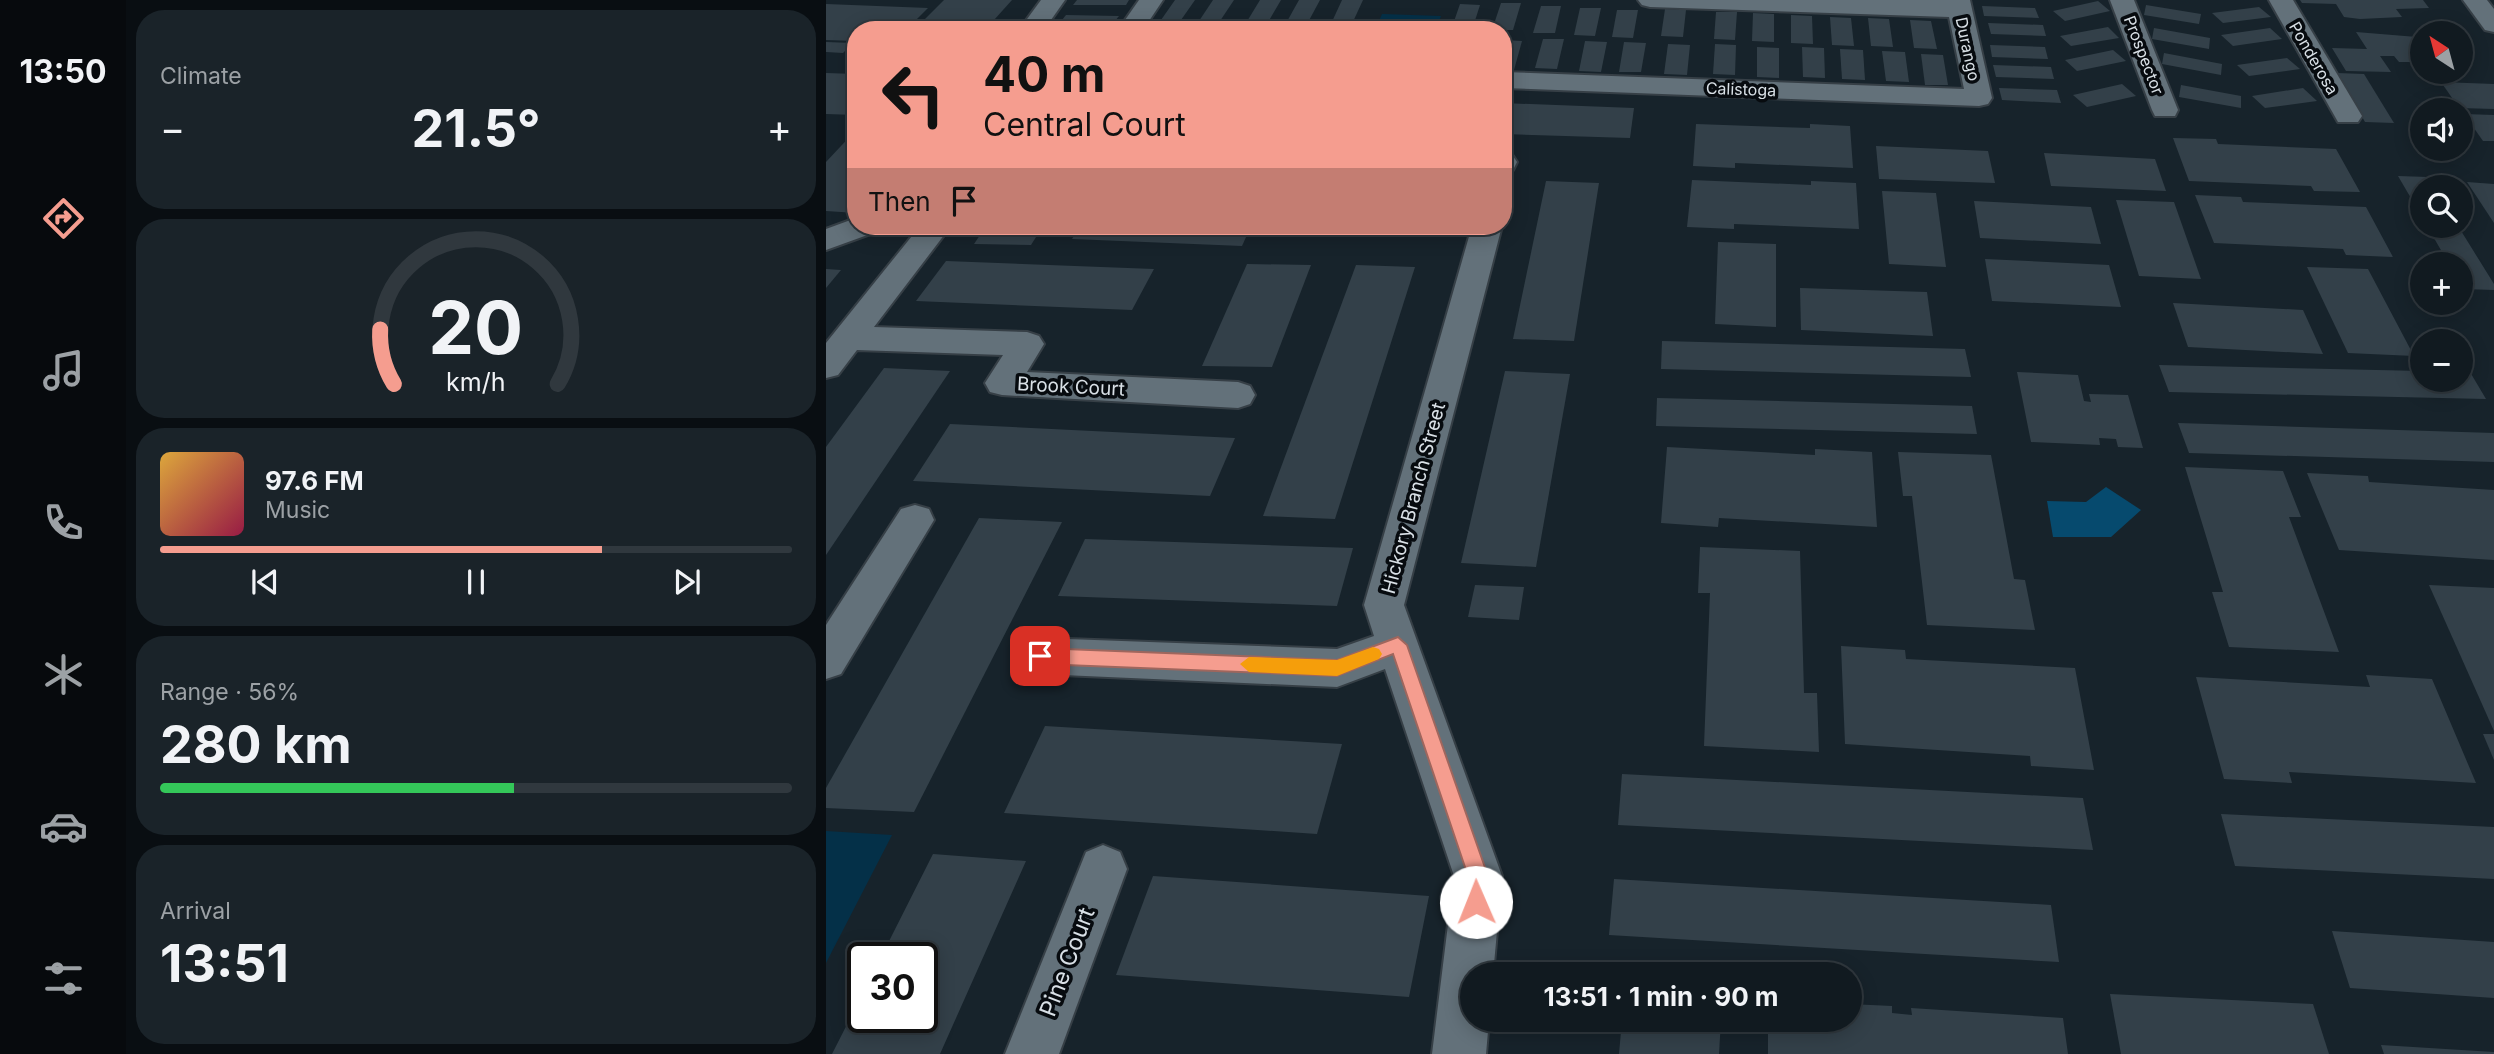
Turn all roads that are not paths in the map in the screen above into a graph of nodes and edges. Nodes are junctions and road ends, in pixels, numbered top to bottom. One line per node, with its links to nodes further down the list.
1 (1053, 0): 8 (street)
2 (1151, 0): 9 (street)
3 (1650, 0): 7 (street)
4 (2122, 0): 13 (street, Prospector)
5 (2281, 0): 14 (street, Ponderosa)
6 (2474, 0): 10 (street)
7 (1959, 5): 12 (street, Durango)
8 (1038, 21)
9 (1136, 21)
10 (2494, 25)
11 (1512, 80): 12 (street, Calistoga)
12 (1979, 98)
13 (2165, 110)
14 (2348, 116)
15 (847, 232): 18 (street)
16 (929, 235): 19 (street)
17 (1485, 235): 23 (street, Hickory Branch Street)
18 (826, 240)
19 (848, 338): 20 (street); 21 (street, Brook Court)
20 (826, 366)
21 (1238, 395)
22 (915, 520): 25 (street)
23 (1398, 645): 24 (street); 28 (street, Hickory Branch Street)
24 (1040, 656)
25 (826, 661)
26 (1102, 869): 27 (street, Pine Court)
27 (1032, 1054)
28 (1459, 1054)

